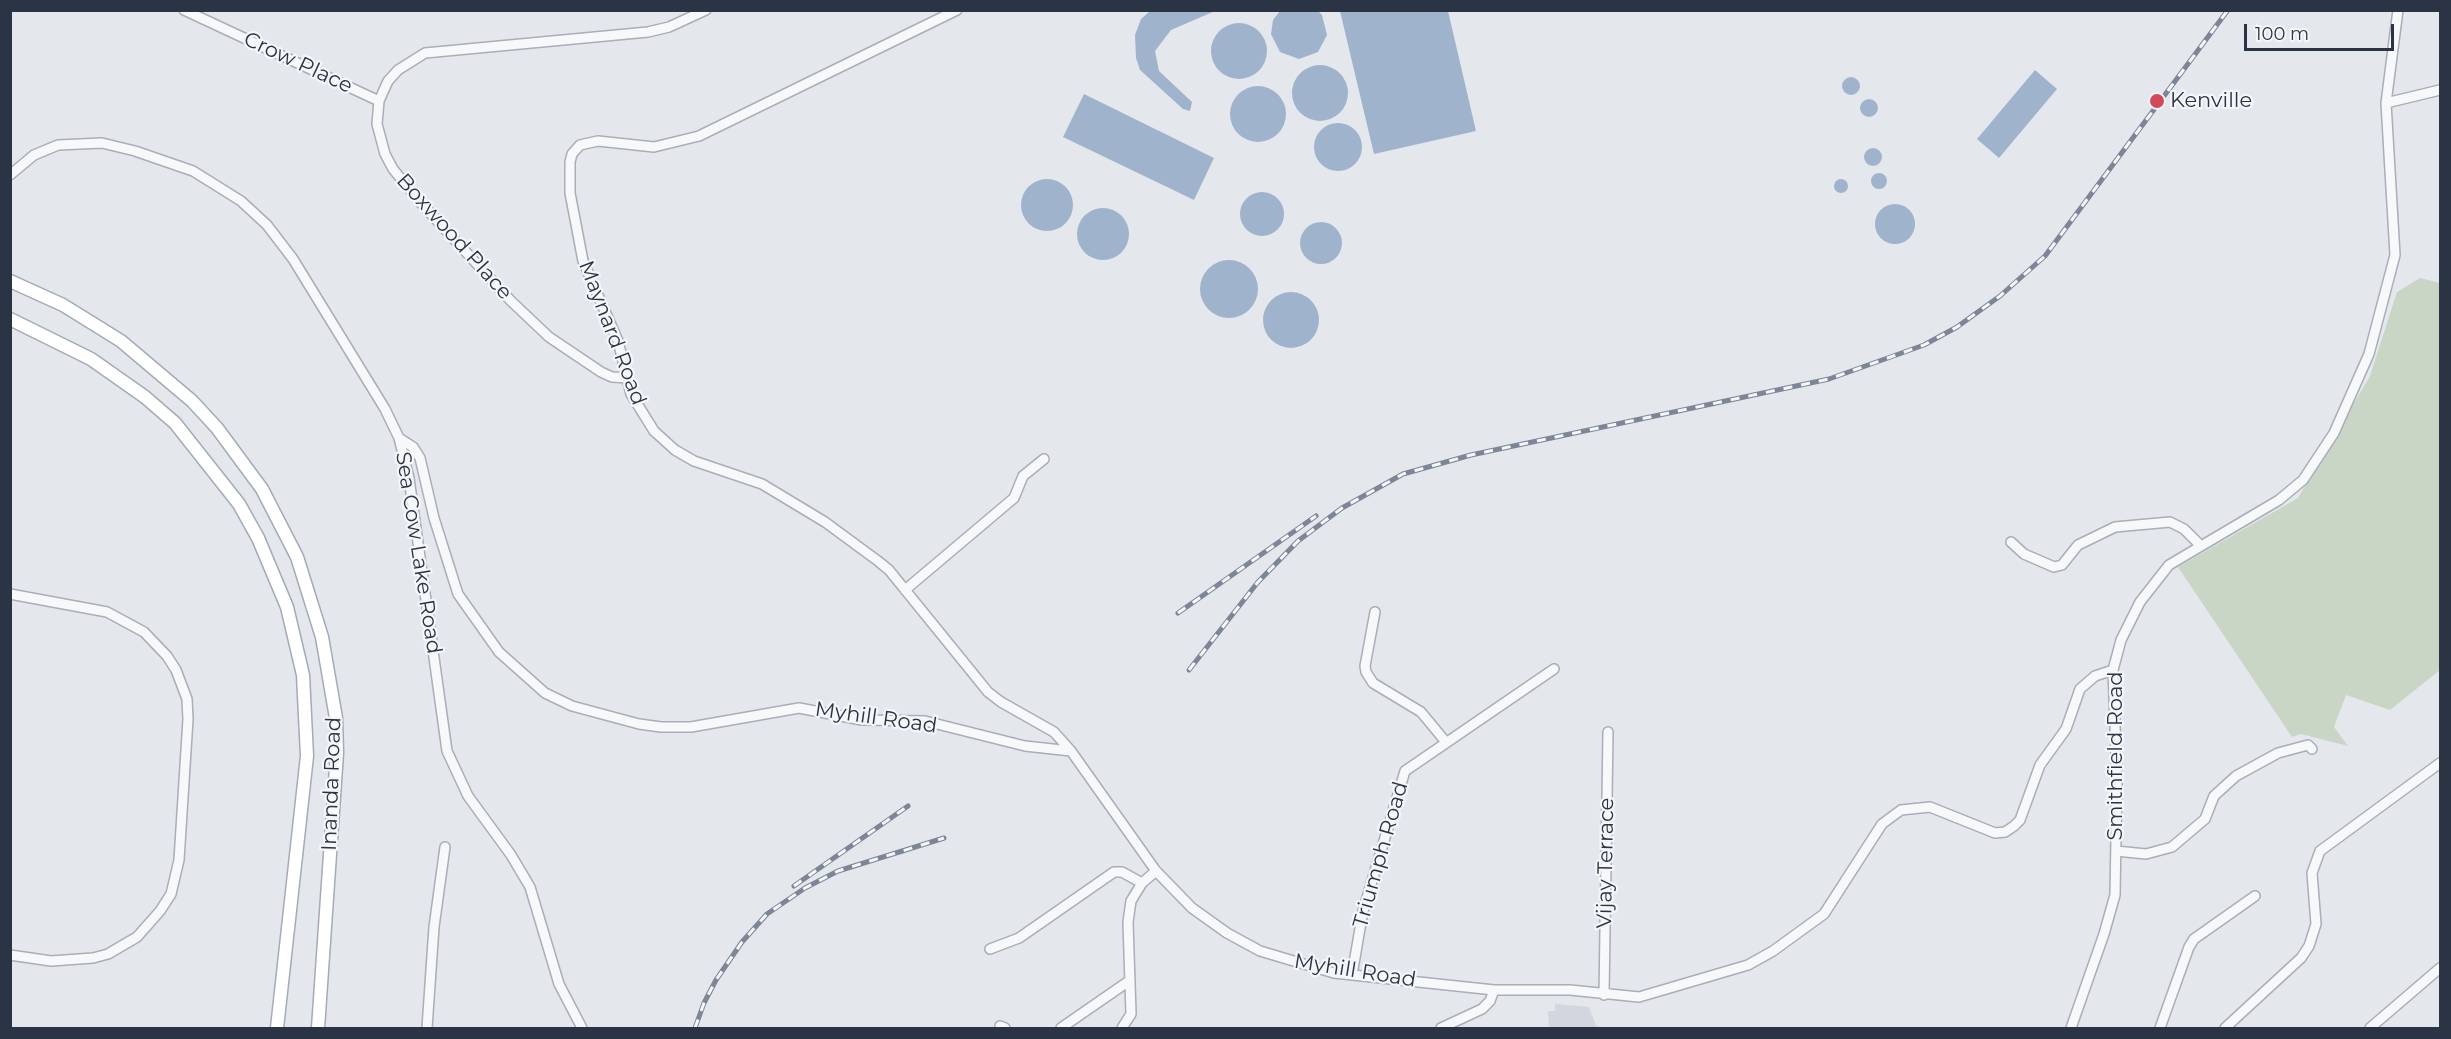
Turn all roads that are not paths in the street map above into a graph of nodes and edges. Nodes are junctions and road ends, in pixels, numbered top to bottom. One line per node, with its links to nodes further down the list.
1 (184, 10): 6 (street, Crow Place)
2 (706, 10): 6 (street, Boxwood Place)
3 (957, 10): 11 (street, Maynard Road)
4 (2398, 10): 7 (street, Smithfield Road)
5 (2440, 90): 7 (street)
6 (379, 101): 11 (street, Boxwood Place)
7 (2386, 103): 15 (street, Smithfield Road)
8 (10, 175): 12 (street, Sea Cow Lake Road)
9 (10, 281): 40 (main road, Inanda Road)
10 (10, 319): 39 (main road, Inanda Road)
11 (628, 378): 16 (street, Maynard Road)
12 (399, 438): 24 (street, Myhill Road); 42 (street, Sea Cow Lake Road)
13 (1044, 459): 16 (street)
14 (2010, 542): 15 (street)
15 (2200, 546): 20 (street, Smithfield Road)
16 (905, 590): 24 (street, Maynard Road)
17 (10, 594): 32 (street)
18 (1375, 612): 22 (street)
19 (1554, 669): 22 (street, Triumph Road)
20 (2113, 670): 27 (street, Smithfield Road); 37 (street, Myhill Road)
21 (1608, 732): 37 (street, Vijay Terrace)
22 (1445, 741): 34 (street, Triumph Road)
23 (2312, 749): 27 (street)
24 (1071, 751): 28 (street, Myhill Road)
25 (2440, 763): 49 (street)
26 (445, 847): 41 (street)
27 (2116, 851): 47 (street, Smithfield Road)
28 (1156, 871): 29 (street); 34 (street, Myhill Road)
29 (1142, 883): 31 (street); 35 (street)
30 (2255, 896): 48 (street)
31 (990, 949)
32 (10, 955)
33 (2440, 968): 50 (street)
34 (1352, 975): 36 (street, Myhill Road)
35 (1129, 981): 43 (street); 44 (street)
36 (1494, 990): 37 (street, Myhill Road); 38 (street)
37 (1604, 995)
38 (1462, 1019): 45 (street); 46 (street)
39 (277, 1029)
40 (318, 1029)
41 (427, 1029)
42 (582, 1029)
43 (1061, 1029)
44 (1122, 1029)
45 (1441, 1029)
46 (1468, 1029)
47 (2071, 1029)
48 (2160, 1029)
49 (2225, 1029)
50 (2370, 1029)

